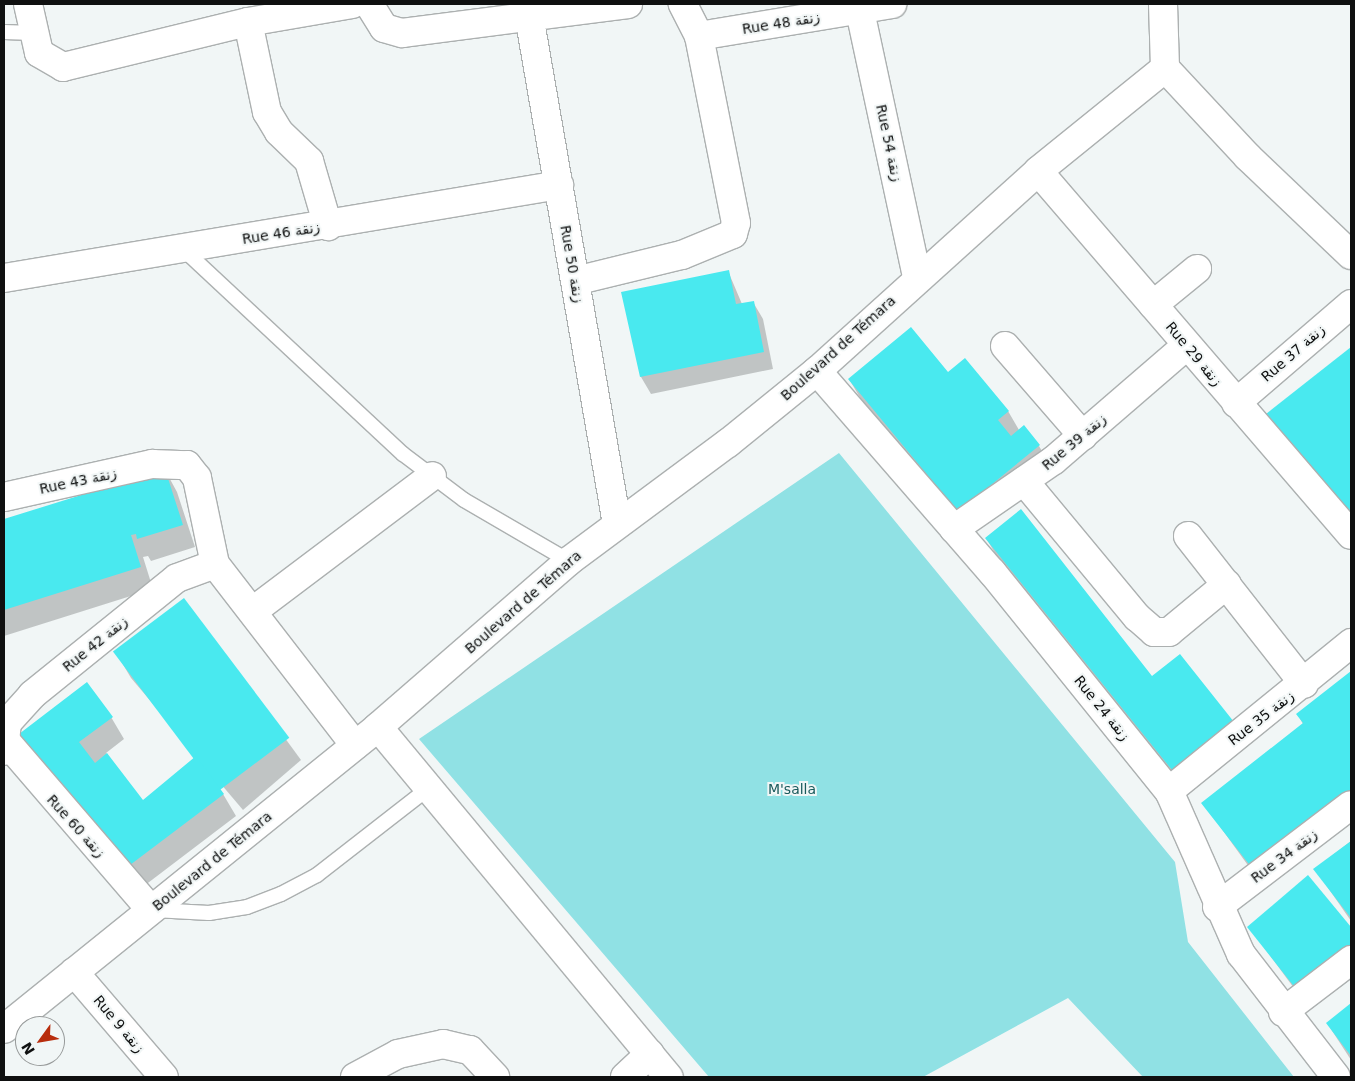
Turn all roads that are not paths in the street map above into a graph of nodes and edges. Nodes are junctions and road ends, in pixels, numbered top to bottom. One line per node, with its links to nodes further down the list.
1 (28, 4): 12 (street)
2 (352, 4): 10 (street)
3 (369, 4): 8 (street)
4 (628, 4): 8 (street)
5 (683, 4): 13 (street)
6 (892, 4): 9 (street, Rue 48 زنقة)
7 (1163, 4): 14 (street)
8 (528, 10): 16 (street, Rue 50 زنقة)
9 (860, 11): 13 (street, Rue 48 زنقة); 21 (street, Rue 54 زنقة)
10 (248, 22): 12 (street); 17 (street)
11 (4, 32): 12 (lane)
12 (33, 33)
13 (699, 36): 23 (street)
14 (1166, 68): 15 (street, Boulevard de Témara); 19 (street)
15 (1038, 171): 21 (street, Boulevard de Témara); 25 (street, Rue 29 زنقة)
16 (559, 185): 17 (street, Rue 46 زنقة); 23 (street, Rue 50 زنقة)
17 (328, 226): 18 (street, Rue 46 زنقة)
18 (184, 250): 22 (street, Rue 46 زنقة); 31 (lane)
19 (1351, 254)
20 (1197, 269): 25 (street)
21 (917, 276): 28 (street, Boulevard de Témara)
22 (4, 278)
23 (575, 281): 34 (street, Rue 50 زنقة)
24 (1351, 304): 29 (street, Rue 37 زنقة)
25 (1153, 305): 27 (street, Rue 29 زنقة)
26 (1005, 346): 30 (street)
27 (1186, 346): 29 (street, Rue 29 زنقة); 30 (street, Rue 39 زنقة)
28 (817, 371): 34 (street, Boulevard de Témara); 35 (street, Rue 24 زنقة)
29 (1236, 403): 36 (street, Rue 29 زنقة)
30 (1083, 436): 32 (street, Rue 39 زنقة)
31 (432, 476): 38 (lane); 41 (street)
32 (1024, 481): 35 (street, Rue 39 زنقة); 40 (street)
33 (4, 497): 39 (street, Rue 43 زنقة)
34 (617, 524): 38 (street, Boulevard de Témara)
35 (954, 529): 48 (street, Rue 24 زنقة)
36 (1351, 535)
37 (1188, 536): 40 (street)
38 (569, 561): 44 (street, Boulevard de Témara)
39 (215, 564): 41 (street); 45 (street, Rue 42 زنقة)
40 (1227, 584): 43 (street)
41 (253, 611): 46 (street)
42 (1351, 643): 43 (street, Rue 35 زنقة)
43 (1304, 684): 48 (street, Rue 35 زنقة)
44 (378, 727): 46 (street, Boulevard de Témara); 47 (street)
45 (4, 744): 51 (street, Rue 60 زنقة)
46 (355, 745): 51 (street, Boulevard de Témara)
47 (430, 787): 51 (lane); 56 (street)
48 (1169, 791): 50 (street, Rue 24 زنقة)
49 (1351, 805): 50 (street, Rue 34 زنقة)
50 (1217, 907): 54 (street, Rue 24 زنقة)
51 (151, 910): 53 (street, Boulevard de Témara)
52 (1351, 960): 54 (street)
53 (74, 972): 55 (street, Boulevard de Témara); 57 (street, Rue 9 زنقة)
54 (1282, 1012): 62 (street, Rue 24 زنقة)
55 (4, 1029)
56 (650, 1054): 60 (street); 61 (street)
57 (164, 1077)
58 (355, 1077): 59 (street)
59 (495, 1077)
60 (625, 1077)
61 (669, 1077)
62 (1336, 1077)

